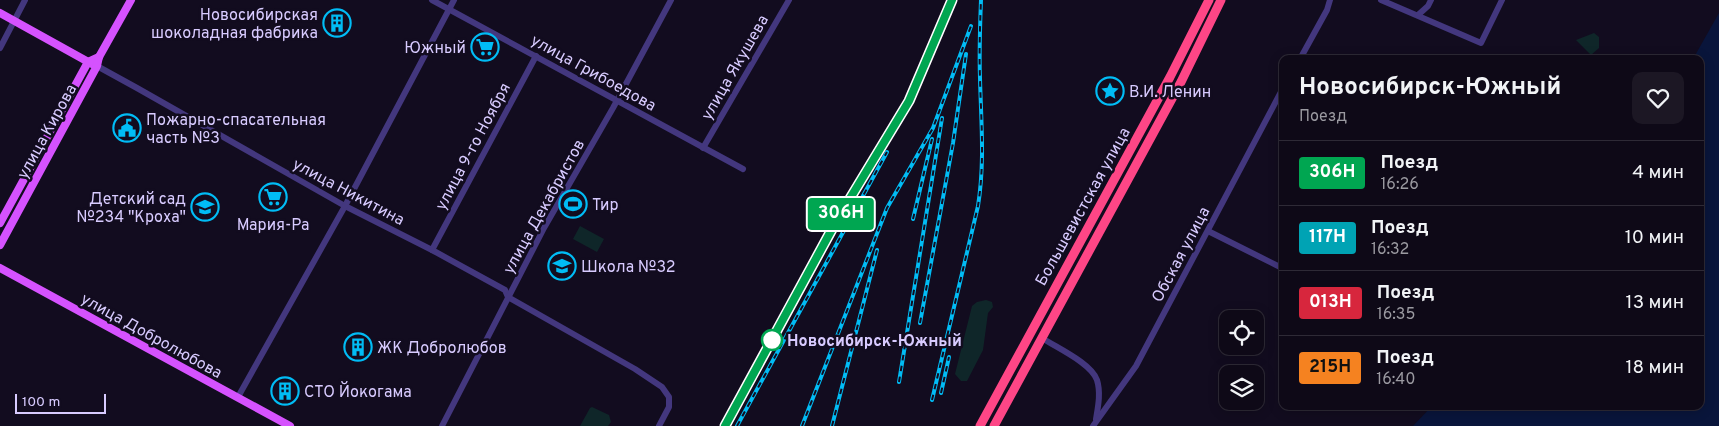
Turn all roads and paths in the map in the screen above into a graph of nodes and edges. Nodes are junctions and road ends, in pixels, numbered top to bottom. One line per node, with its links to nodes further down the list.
1 (25, 0): 16 (street)
2 (131, 0): 19 (main road, улица Кирова)
3 (432, 0): 13 (street, улица Грибоедова)
4 (454, 0): 13 (street)
5 (671, 0): 24 (street, улица Декабристов)
6 (789, 0): 25 (street, улица Якушева)
7 (1209, 0): 41 (highway, Большевистская улица)
8 (1221, 0): 35 (highway, Большевистская улица)
9 (1330, 0): 18 (street)
10 (1381, 0): 15 (street)
11 (1431, 0): 15 (street)
12 (1502, 0): 15 (street)
13 (449, 10): 20 (street, улица Грибоедова); 27 (street)
14 (0, 13): 16 (main road, улица Никитина)
15 (1418, 15)
16 (14, 20): 17 (street); 21 (main road, улица Никитина)
17 (0, 48)
18 (1302, 55)
19 (99, 56): 21 (main road); 22 (main road, улица Кирова)
20 (536, 56): 24 (street, улица Грибоедова); 31 (street, улица 9-го Ноября)
21 (88, 62): 22 (main road, улица Никитина); 28 (main road, улица Кирова)
22 (97, 66): 27 (street, улица Никитина); 30 (main road, улица Кирова)
23 (1279, 96): 29 (street, Обская улица)
24 (618, 100): 25 (street, улица Грибоедова); 34 (street, улица Декабристов)
25 (703, 148): 26 (street, улица Грибоедова)
26 (743, 169)
27 (344, 206): 31 (street, улица Никитина); 36 (street)
28 (0, 223)
29 (1208, 231): 32 (street); 37 (street, Обская улица)
30 (0, 245)
31 (432, 250): 34 (street, улица Никитина)
32 (1279, 266)
33 (0, 268): 36 (main road, улица Добролюбова)
34 (508, 297): 39 (street, улица Декабристов); 40 (street, улица Никитина)
35 (1042, 338): 37 (street); 42 (highway, Большевистская улица)
36 (238, 397): 38 (main road, улица Добролюбова)
37 (1094, 423)
38 (290, 426)
39 (442, 426)
40 (659, 426)
41 (980, 426)
42 (994, 426)

